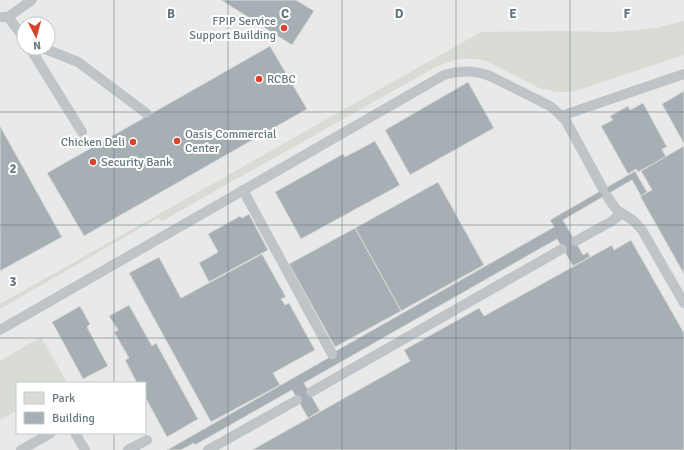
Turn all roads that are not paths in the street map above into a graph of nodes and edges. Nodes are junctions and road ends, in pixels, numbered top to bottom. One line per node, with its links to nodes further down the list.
1 (32, 0): 2 (lane)
2 (4, 17): 3 (lane)
3 (16, 30)
4 (56, 53): 7 (lane)
5 (35, 56): 9 (lane)
6 (684, 74): 8 (lane)
7 (146, 112)
8 (561, 116): 10 (lane); 11 (lane)
9 (82, 132)
10 (243, 190): 15 (lane); 16 (lane)
11 (622, 213): 12 (lane); 14 (lane)
12 (576, 241)
13 (562, 249): 17 (lane)
14 (684, 303)
15 (0, 330)
16 (332, 354)
17 (311, 392)
18 (297, 400): 25 (lane)
19 (49, 434): 22 (lane)
20 (76, 434): 23 (lane)
21 (147, 440): 24 (lane)
22 (21, 450)
23 (85, 450)
24 (128, 450)
25 (208, 450)

